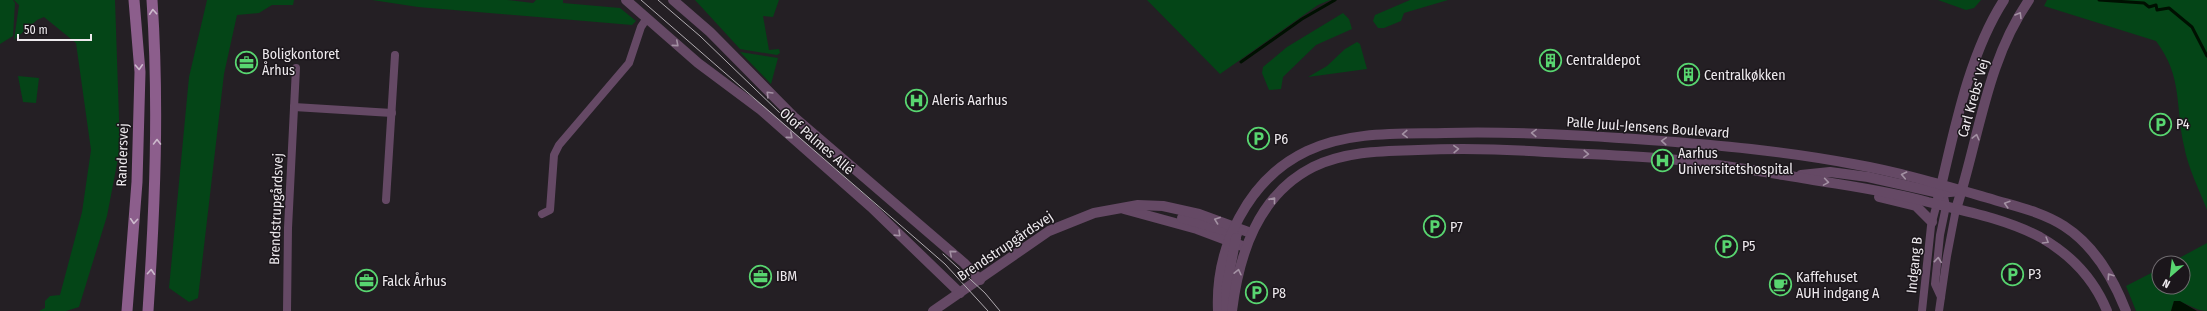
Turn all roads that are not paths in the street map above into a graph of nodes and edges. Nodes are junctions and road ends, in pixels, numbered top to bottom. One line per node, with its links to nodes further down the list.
1 (134, 0): 26 (main road, Randersvej, one-way to 26)
2 (152, 0): 27 (main road, one-way to 2)
3 (626, 0): 7 (street, Olof Palmes Allé)
4 (673, 0): 23 (street, Olof Palmes Allé, one-way to 4)
5 (2004, 0): 15 (street, Carl Krebs' Vej)
6 (2029, 0): 14 (street, Carl Krebs' Vej, one-way to 6)
7 (647, 18): 19 (street); 24 (street, Olof Palmes Allé, one-way to 24)
8 (395, 56): 11 (street)
9 (296, 68): 10 (street, Brendstrupgårdsvej)
10 (294, 108): 11 (street); 28 (street, Brendstrupgårdsvej)
11 (392, 113): 16 (street)
12 (1788, 176): 13 (street, Palle Juul-Jensens Boulevard, one-way to 13); 15 (street); 21 (street, Palle Juul-Jensens Boulevard, one-way to 12)
13 (1841, 184): 15 (street, Palle Juul-Jensens Boulevard); 20 (street)
14 (1963, 190): 15 (street, Palle Juul-Jensens Boulevard); 18 (street, Carl Krebs' Vej); 36 (street, Palle Juul-Jensens Boulevard, one-way to 14)
15 (1941, 196): 18 (street, Palle Juul-Jensens Boulevard); 20 (street, Indgang B); 22 (street, Palle Juul-Jensens Boulevard, one-way to 22); 25 (street, one-way to 15)
16 (386, 200)
17 (1120, 208): 22 (street, Brendstrupgårdsvej); 22 (street, Brendstrupgårdsvej, one-way to 17); 23 (street, Brendstrupgårdsvej)
18 (1956, 209): 25 (street); 35 (street, Palle Juul-Jensens Boulevard, one-way to 35)
19 (542, 214)
20 (1932, 222): 33 (street, Indgang B)
21 (1251, 232): 22 (street); 22 (street, Palle Juul-Jensens Boulevard)
22 (1236, 238): 30 (street, Palle Juul-Jensens Boulevard); 31 (street); 32 (street, Palle Juul-Jensens Boulevard, one-way to 22)
23 (980, 280): 24 (street, Brendstrupgårdsvej)
24 (960, 293): 29 (street, Brendstrupgårdsvej)
25 (1941, 297): 34 (street)
26 (127, 311)
27 (148, 311)
28 (287, 311)
29 (933, 311)
30 (1218, 311)
31 (1226, 311)
32 (1232, 311)
33 (1922, 311)
34 (1939, 311)
35 (2107, 311)
36 (2126, 311)

